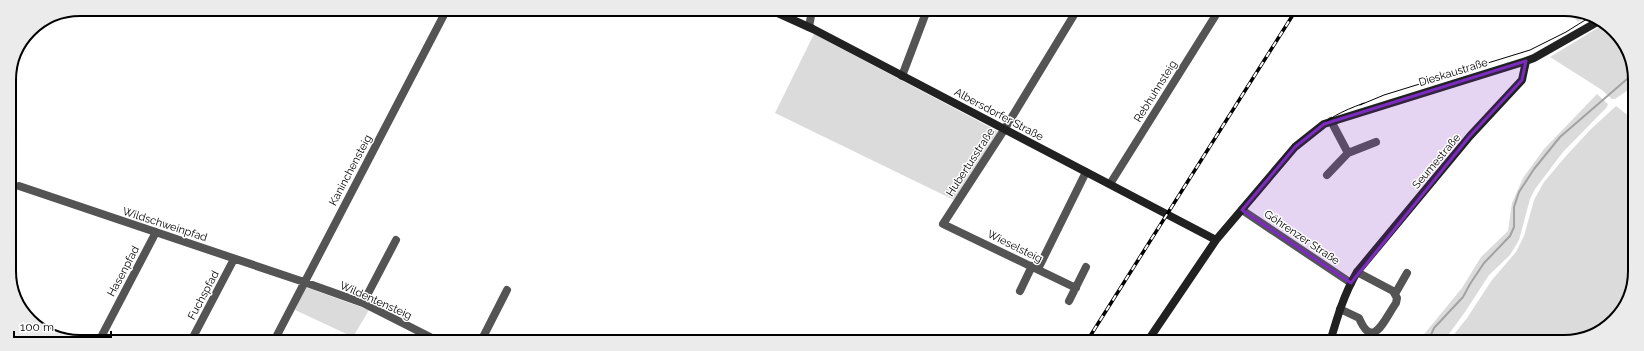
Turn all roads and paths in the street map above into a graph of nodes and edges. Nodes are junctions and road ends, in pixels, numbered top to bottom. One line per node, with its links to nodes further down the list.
1 (443, 16): 29 (street, Kaninchensteig)
2 (784, 16): 8 (street, Albersdorfer Straße)
3 (811, 16): 8 (street)
4 (925, 16): 10 (street)
5 (1073, 16): 12 (street, Hubertusstraße)
6 (1215, 16): 17 (street, Rebhuhnsteig)
7 (1594, 24): 9 (street, Dieskaustraße)
8 (809, 27): 10 (street, Albersdorfer Straße)
9 (1526, 61): 11 (street, Dieskaustraße); 27 (street, Seumestraße)
10 (902, 76): 12 (street, Albersdorfer Straße)
11 (1331, 121): 14 (street); 19 (street, Dieskaustraße)
12 (1004, 130): 15 (street, Albersdorfer Straße); 20 (street, Hubertusstraße)
13 (1376, 142): 14 (street)
14 (1348, 153): 16 (street)
15 (1086, 172): 17 (street, Albersdorfer Straße); 26 (street)
16 (1327, 175)
17 (1110, 184): 23 (street, Albersdorfer Straße)
18 (19, 186): 21 (street, Wildschweinpfad)
19 (1242, 210): 23 (street, Dieskaustraße); 30 (street, Göhrenzer Straße)
20 (943, 224): 26 (street, Wieselsteig)
21 (156, 232): 24 (street, Wildschweinpfad); 38 (street, Hasenpfad)
22 (396, 240): 36 (street)
23 (1216, 240): 43 (street, Dieskaustraße)
24 (234, 259): 29 (street, Wildschweinpfad); 39 (street, Fuchspfad)
25 (1086, 267): 31 (street)
26 (1035, 268): 31 (street, Wieselsteig); 33 (street)
27 (1357, 272): 30 (street, Seumestraße); 34 (street)
28 (1407, 273): 34 (street)
29 (304, 282): 36 (street, Wildentensteig); 40 (street, Kaninchensteig)
30 (1351, 283): 37 (street, Seumestraße)
31 (1076, 288): 35 (street)
32 (507, 290): 42 (street)
33 (1020, 291)
34 (1396, 294): 46 (street)
35 (1069, 301)
36 (363, 303): 41 (street, Wildentensteig)
37 (1340, 309): 44 (street, Seumestraße); 45 (street)
38 (102, 335)
39 (194, 335)
40 (277, 335)
41 (426, 335)
42 (484, 335)
43 (1153, 335)
44 (1332, 335)
45 (1368, 335)
46 (1375, 335)

